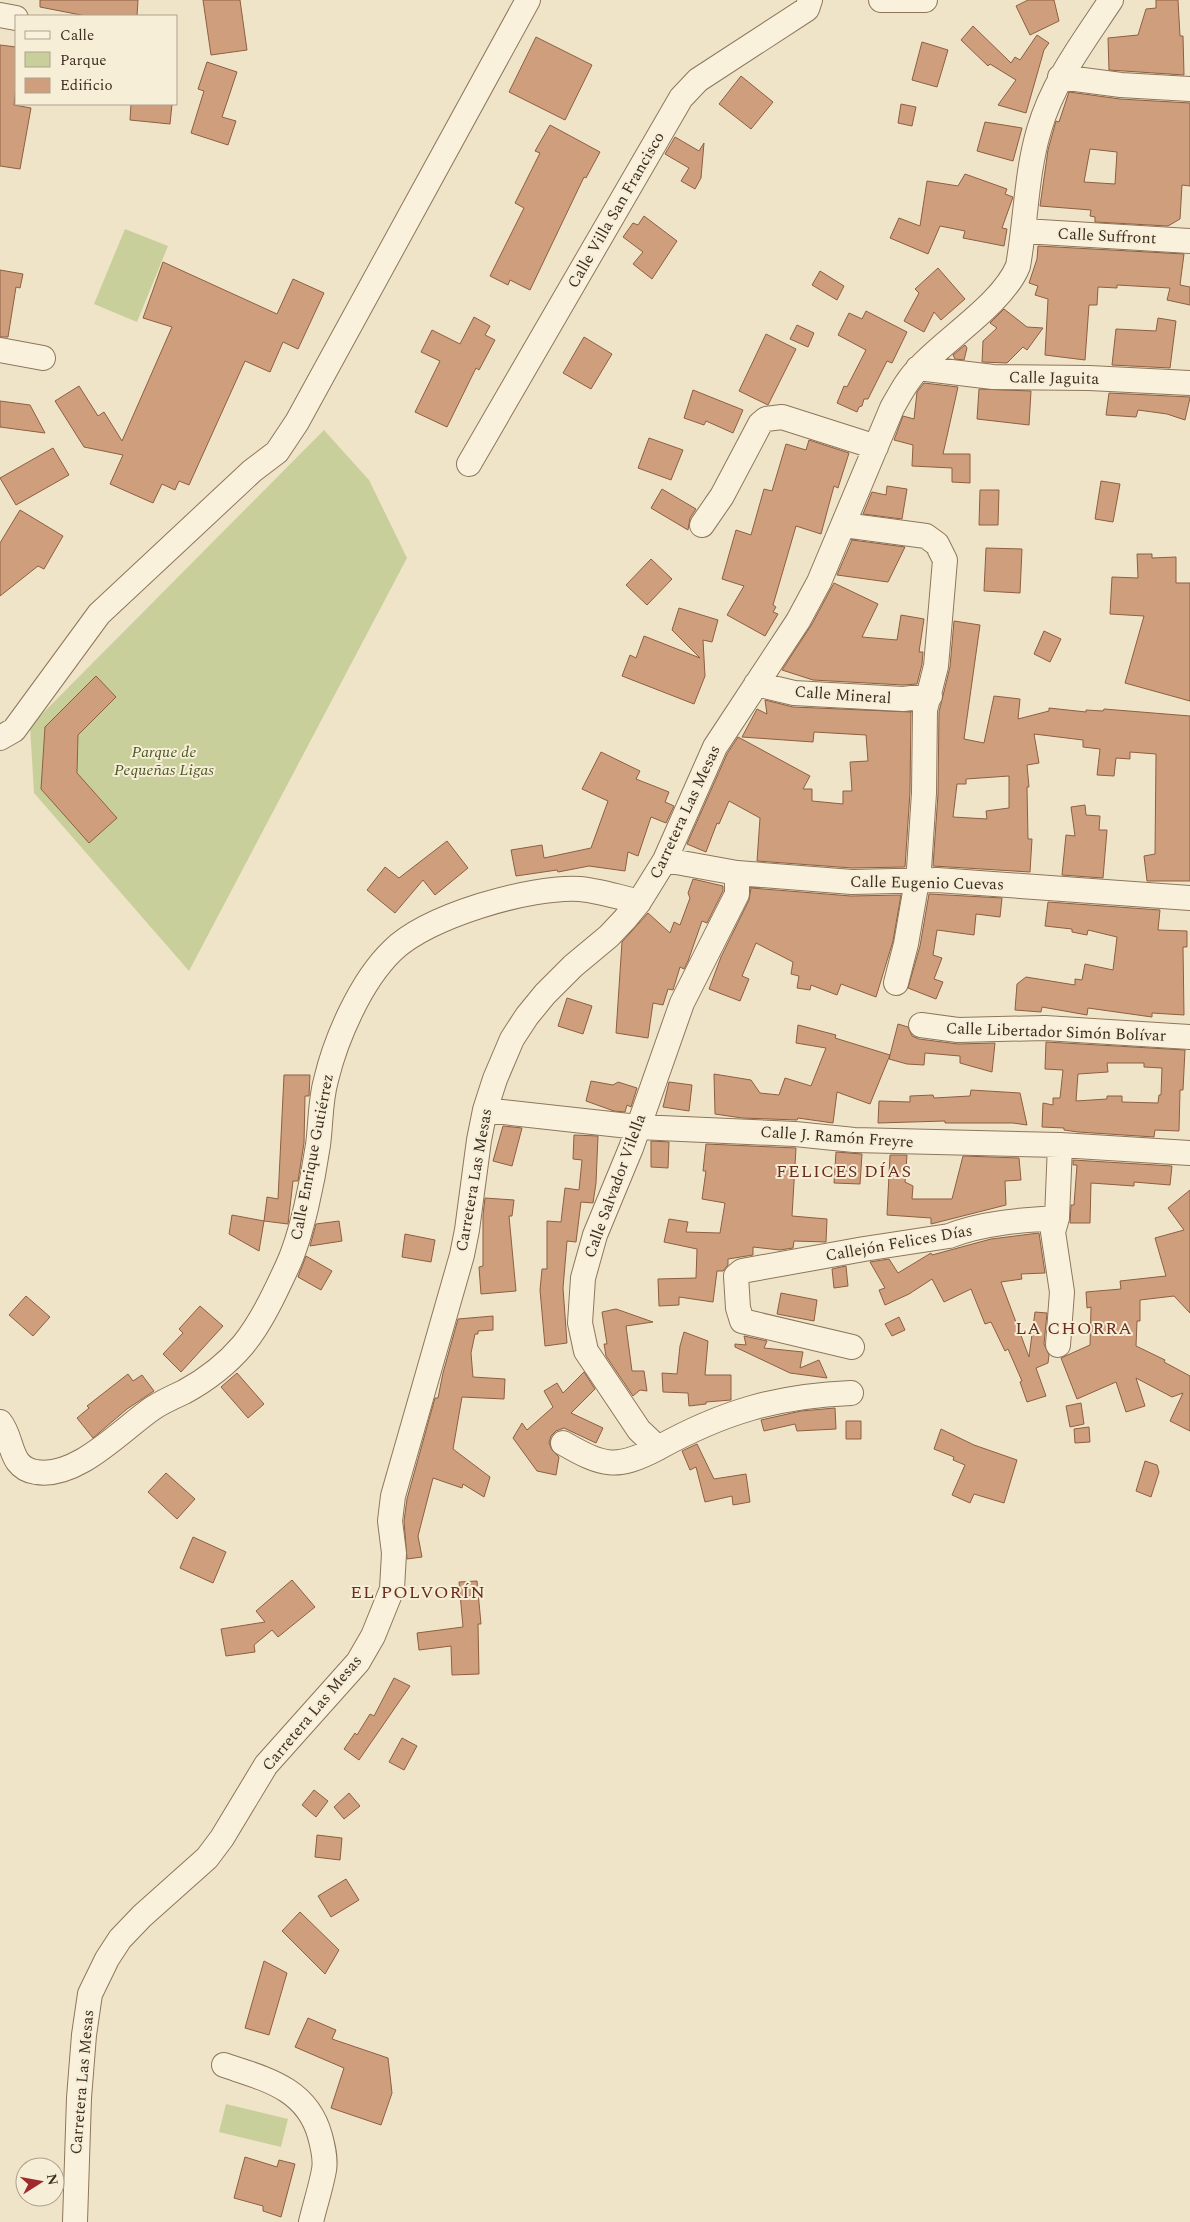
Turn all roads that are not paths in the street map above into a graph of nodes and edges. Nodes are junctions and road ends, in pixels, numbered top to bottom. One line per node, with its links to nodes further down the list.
1 (528, 0): 22 (street)
2 (810, 0): 17 (street, Calle Villa San Francisco)
3 (882, 0): 4 (street)
4 (925, 0)
5 (1111, 0): 8 (street, Carretera Las Mesas)
6 (0, 15): 7 (street)
7 (15, 18)
8 (1060, 77): 9 (street); 10 (street, Carretera Las Mesas)
9 (1190, 90)
10 (1024, 231): 11 (street, Calle Suffront); 14 (street, Carretera Las Mesas)
11 (1190, 241)
12 (0, 350): 13 (street)
13 (43, 358)
14 (918, 368): 15 (street, Calle Jaguita); 16 (street, Carretera Las Mesas)
15 (1190, 383)
16 (876, 447): 18 (street); 19 (street, Carretera Las Mesas)
17 (469, 464)
18 (702, 524)
19 (844, 525): 20 (street, Carretera Las Mesas); 21 (street)
20 (756, 684): 21 (street, Calle Mineral); 23 (street, Carretera Las Mesas)
21 (930, 696): 25 (street)
22 (0, 738)
23 (665, 860): 24 (street, Calle Eugenio Cuevas); 27 (street, Carretera Las Mesas)
24 (737, 873): 25 (street, Calle Eugenio Cuevas); 32 (street, Calle Salvador Vilella)
25 (917, 882): 26 (street, Calle Eugenio Cuevas); 28 (street)
26 (1190, 898)
27 (639, 902): 31 (street, Carretera Las Mesas); 39 (street, Calle Enrique Gutiérrez)
28 (896, 983)
29 (921, 1025): 30 (street, Calle Libertador Simón Bolívar)
30 (1190, 1037)
31 (485, 1110): 32 (street, Calle J. Ramón Freyre); 43 (street, Carretera Las Mesas)
32 (638, 1126): 33 (street, Calle J. Ramón Freyre); 41 (street, Calle Salvador Vilella)
33 (1060, 1145): 34 (street, Calle J. Ramón Freyre); 35 (street)
34 (1190, 1152)
35 (1057, 1218): 36 (street); 37 (street, Callejón Felices Días)
36 (1058, 1346)
37 (852, 1347)
38 (851, 1393): 41 (street)
39 (0, 1422)
40 (563, 1443): 41 (street)
41 (658, 1448)
42 (224, 2065): 44 (street)
43 (75, 2222)
44 (310, 2222)

